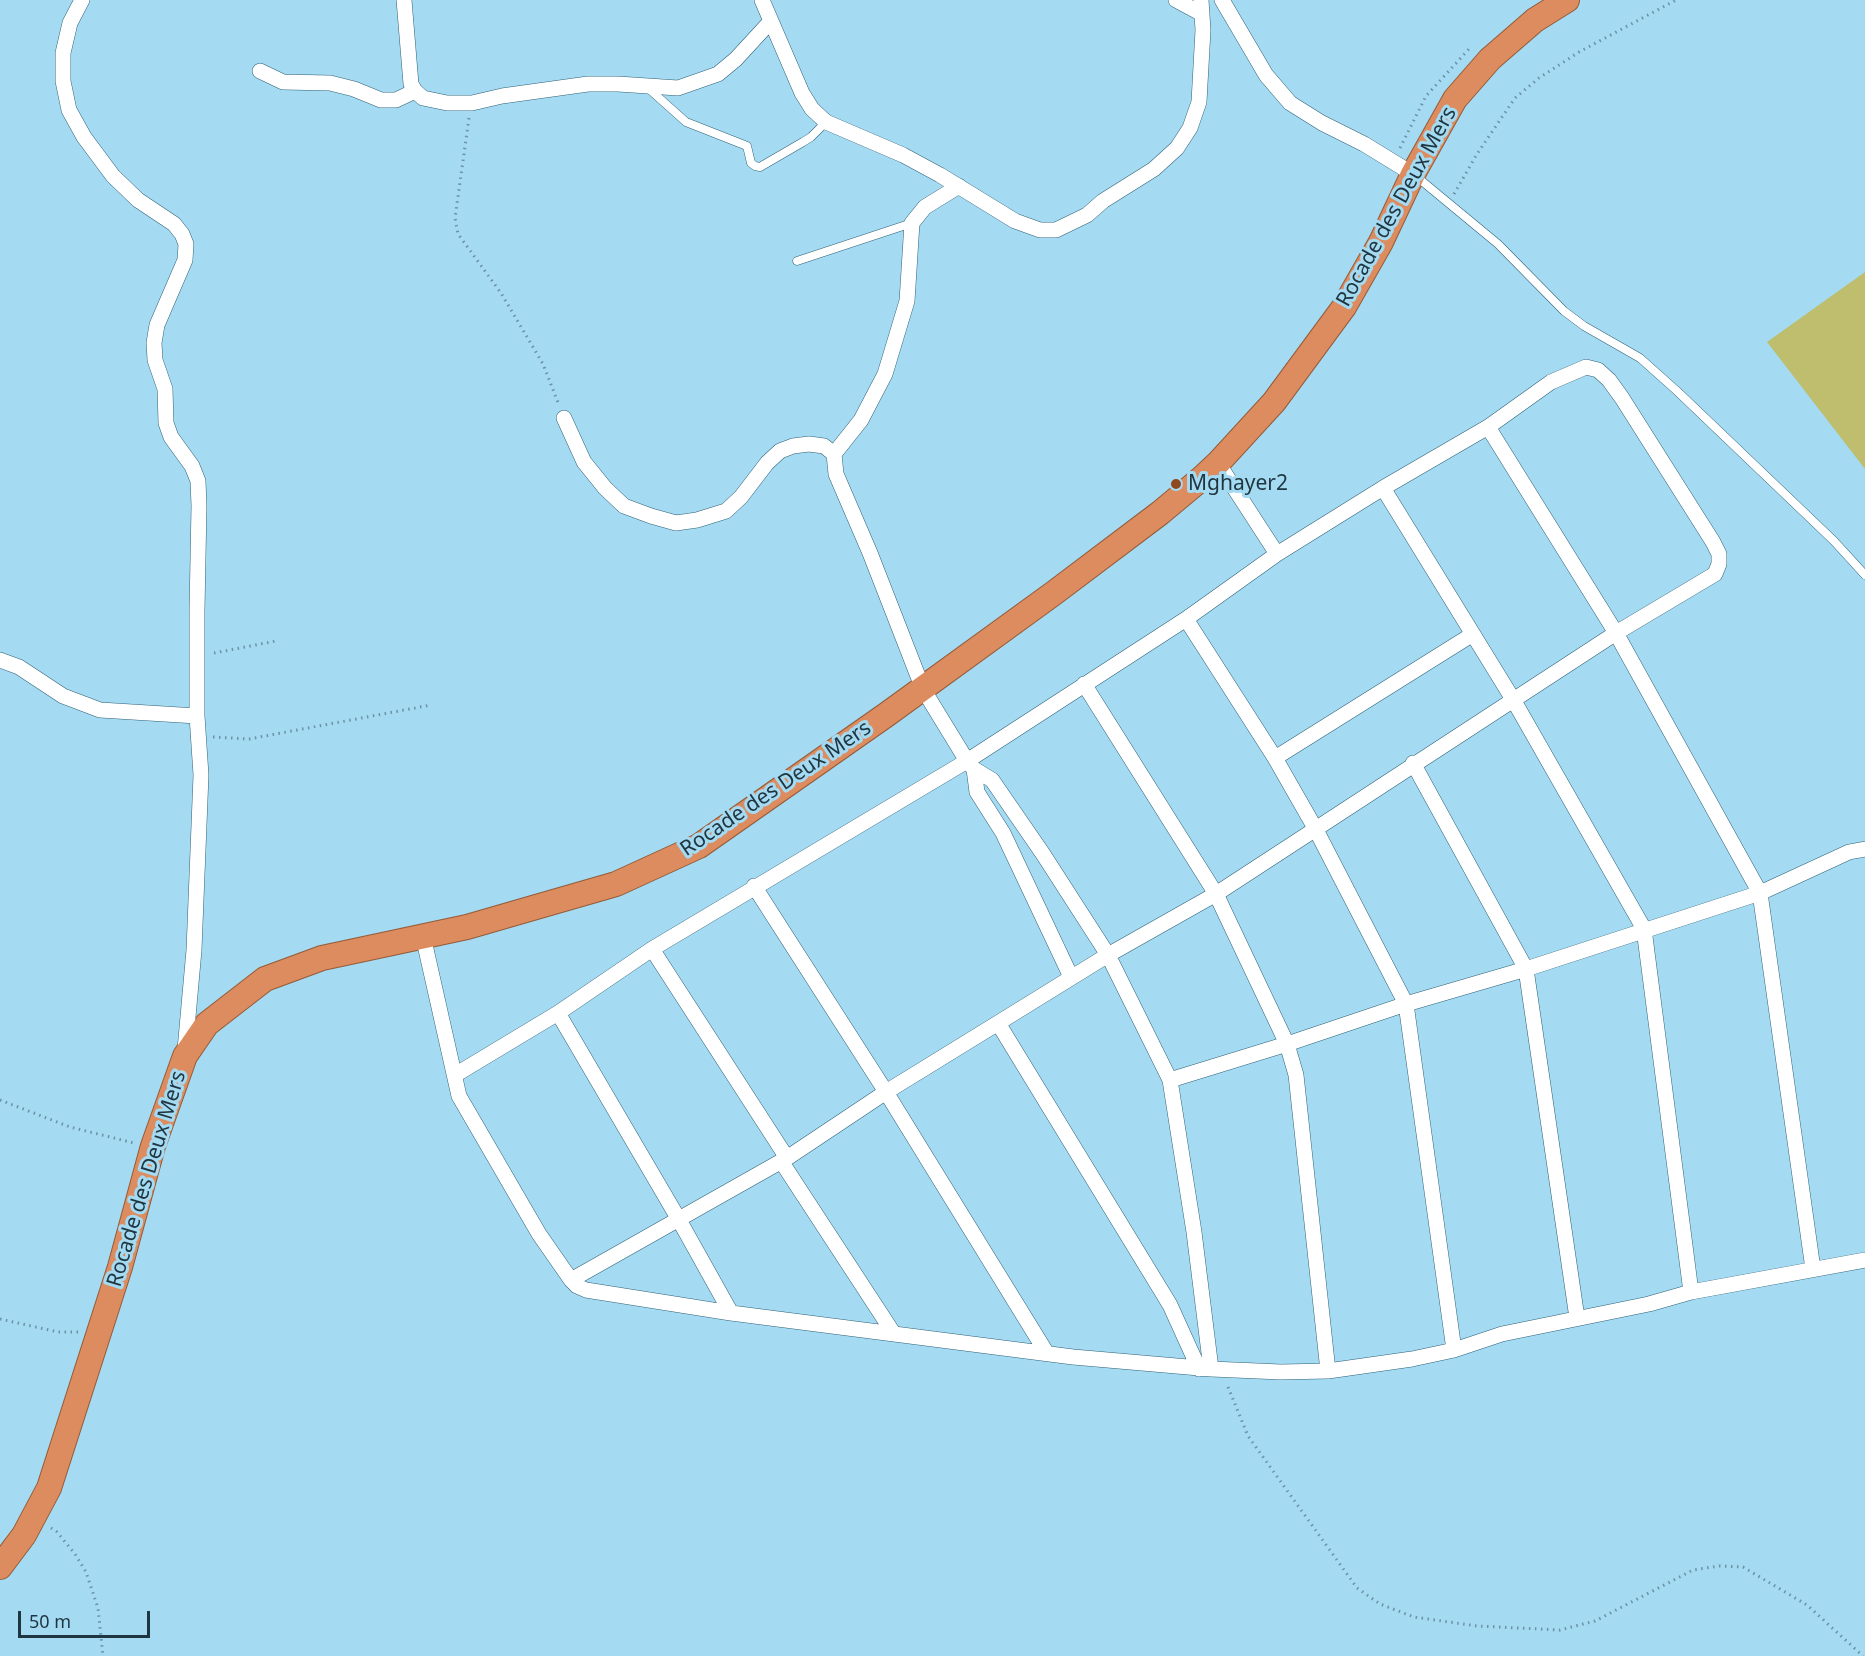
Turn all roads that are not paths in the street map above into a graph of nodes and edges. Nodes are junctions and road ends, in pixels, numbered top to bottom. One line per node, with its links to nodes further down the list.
1 (82, 0): 31 (street)
2 (404, 0): 11 (street)
3 (762, 0): 8 (street)
4 (1176, 0): 7 (street)
5 (1222, 0): 13 (street)
6 (1567, 0): 13 (highway, Rocade des Deux Mers)
7 (1201, 7): 14 (street)
8 (770, 22): 10 (street); 12 (street)
9 (260, 71): 11 (street)
10 (647, 87): 11 (street); 12 (lane)
11 (415, 91)
12 (826, 122): 14 (street)
13 (1413, 174): 20 (highway, Rocade des Deux Mers); 23 (lane)
14 (959, 186): 15 (street)
15 (912, 223): 16 (lane); 19 (street)
16 (797, 261)
17 (564, 418): 19 (street)
18 (1488, 427): 21 (street); 25 (street); 25 (street)
19 (834, 454): 29 (street)
20 (1218, 463): 22 (street); 29 (highway, Rocade des Deux Mers)
21 (1383, 488): 22 (street); 26 (street)
22 (1277, 554): 24 (street)
23 (1865, 575)
24 (1186, 618): 28 (street); 32 (street)
25 (1616, 633): 30 (street); 38 (street)
26 (1473, 634): 30 (street); 32 (street)
27 (0, 660): 31 (street)
28 (1084, 684): 34 (street); 39 (street)
29 (923, 688): 34 (street); 41 (highway, Rocade des Deux Mers)
30 (1514, 701): 33 (street); 40 (street)
31 (197, 716): 50 (street)
32 (1275, 758): 35 (street)
33 (1413, 763): 35 (street); 44 (street)
34 (970, 765): 37 (street); 43 (street); 45 (street)
35 (1316, 828): 39 (street); 46 (street)
36 (1865, 849): 38 (street)
37 (754, 886): 42 (street); 53 (street)
38 (1760, 893): 40 (street); 57 (street)
39 (1216, 894): 43 (street); 49 (street)
40 (1644, 929): 44 (street); 59 (street)
41 (423, 936): 50 (highway, Rocade des Deux Mers); 51 (street)
42 (652, 949): 47 (street); 54 (street)
43 (1108, 956): 45 (street); 52 (street)
44 (1526, 969): 46 (street); 61 (street)
45 (1071, 977): 48 (street)
46 (1406, 1004): 49 (street); 63 (street)
47 (558, 1013): 51 (street); 55 (street)
48 (998, 1023): 53 (street); 65 (street)
49 (1287, 1044): 52 (street); 66 (street)
50 (185, 1056): 67 (highway, Rocade des Deux Mers)
51 (456, 1075): 58 (street)
52 (1170, 1080): 65 (street)
53 (886, 1092): 54 (street); 64 (street)
54 (784, 1159): 55 (street); 62 (street)
55 (678, 1218): 58 (street); 60 (street)
56 (1865, 1260): 57 (street)
57 (1813, 1269): 59 (street)
58 (571, 1280): 60 (street)
59 (1691, 1292): 61 (street)
60 (731, 1313): 62 (street)
61 (1577, 1318): 63 (street)
62 (894, 1334): 64 (street)
63 (1454, 1350): 66 (street)
64 (1046, 1352): 65 (street)
65 (1211, 1370): 66 (street)
66 (1328, 1371)
67 (0, 1567)

